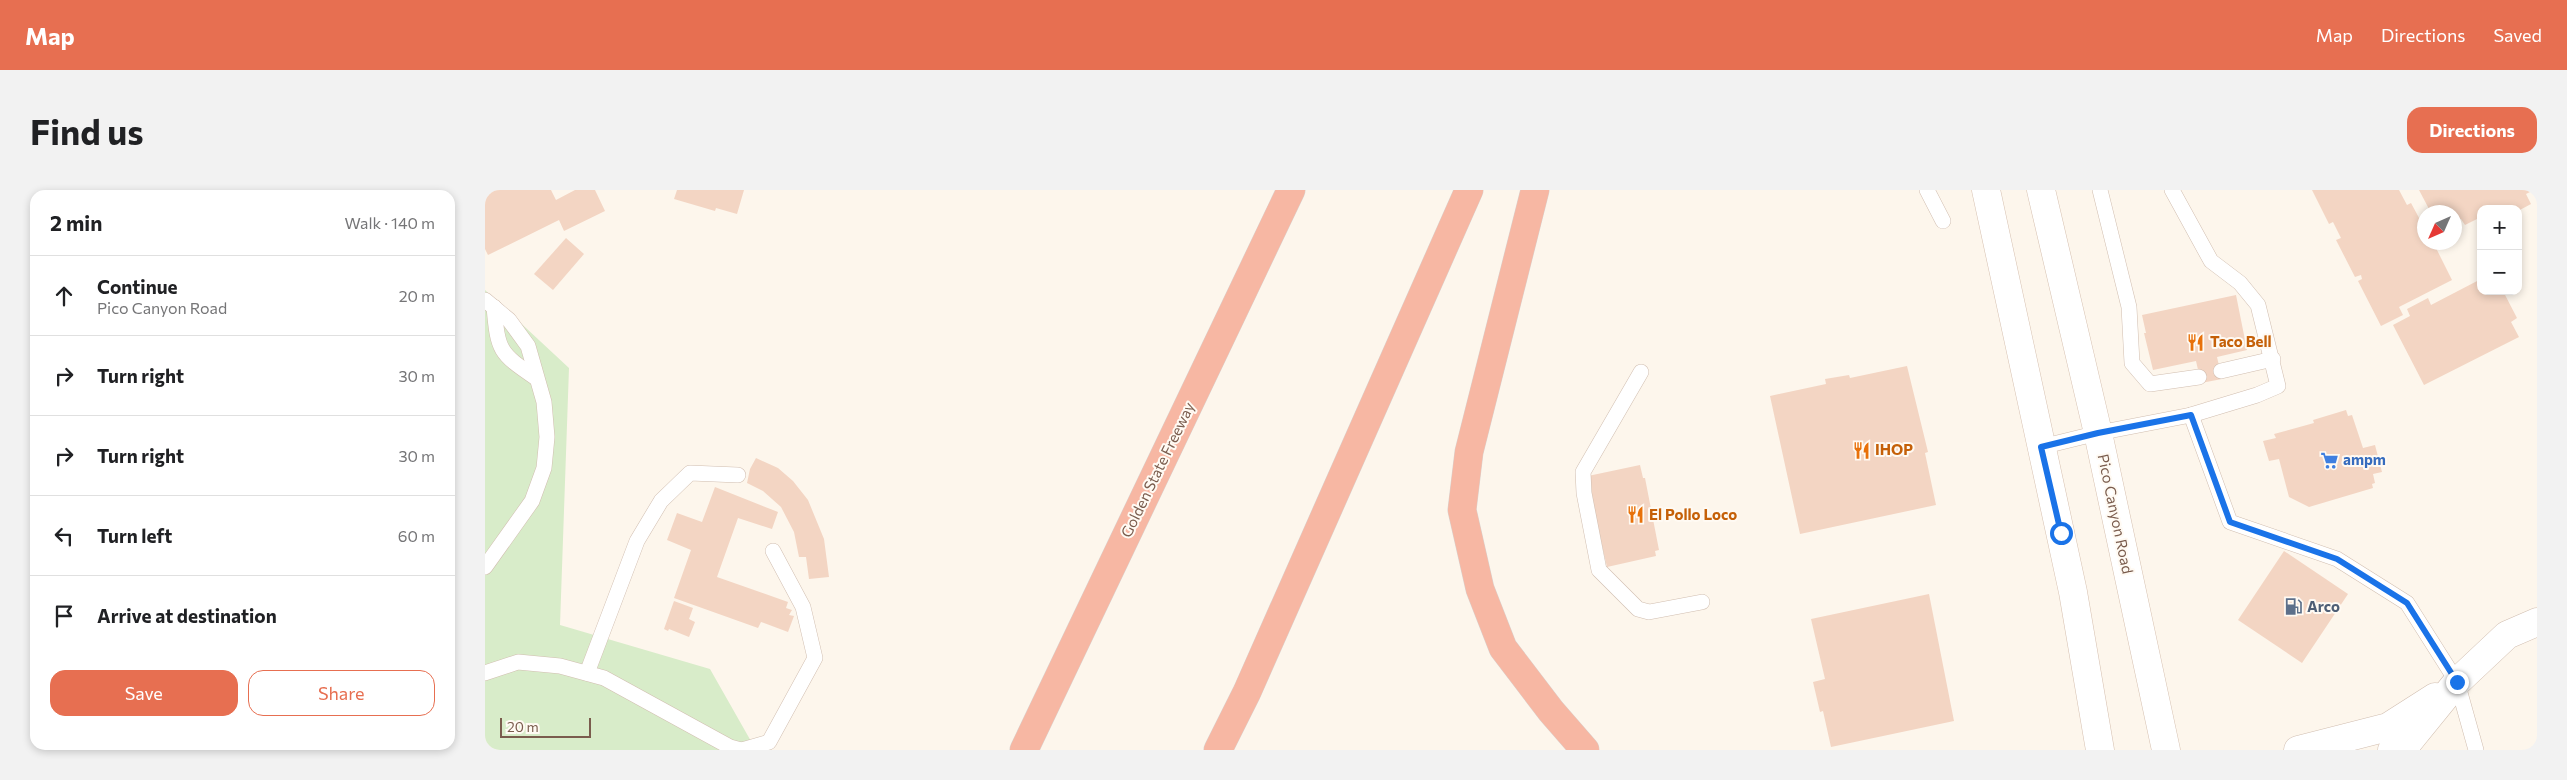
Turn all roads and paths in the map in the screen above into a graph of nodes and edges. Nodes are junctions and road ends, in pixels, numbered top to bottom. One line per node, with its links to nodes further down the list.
1 (1276, 190): 11 (highway)
2 (1291, 190): 11 (highway, Golden State Freeway)
3 (1469, 190): 31 (highway)
4 (1535, 190): 32 (highway)
5 (1927, 190): 10 (lane)
6 (1986, 190): 20 (main road)
7 (2041, 190): 19 (main road, Pico Canyon Road)
8 (2100, 190): 16 (lane)
9 (2172, 190): 13 (lane)
10 (1943, 221)
11 (1265, 246): 30 (highway, Golden State Freeway)
12 (489, 304): 17 (lane); 17 (lane)
13 (2273, 359): 14 (lane); 18 (lane)
14 (2221, 371)
15 (1641, 372): 24 (lane)
16 (2199, 376)
17 (536, 378): 23 (lane)
18 (2191, 415): 19 (lane); 28 (lane)
19 (2098, 433): 20 (lane); 34 (main road, Pico Canyon Road)
20 (2041, 447): 33 (main road)
21 (738, 475): 27 (lane)
22 (773, 551): 29 (lane)
23 (485, 567)
24 (1702, 602)
25 (2537, 622): 28 (main road)
26 (485, 673): 27 (lane)
27 (587, 673): 29 (lane)
28 (2457, 682): 35 (main road); 36 (main road); 37 (lane)
29 (742, 750)
30 (1023, 750)
31 (1218, 750)
32 (1585, 750)
33 (2100, 750)
34 (2166, 750)
35 (2298, 750)
36 (2392, 750)
37 (2476, 750)

